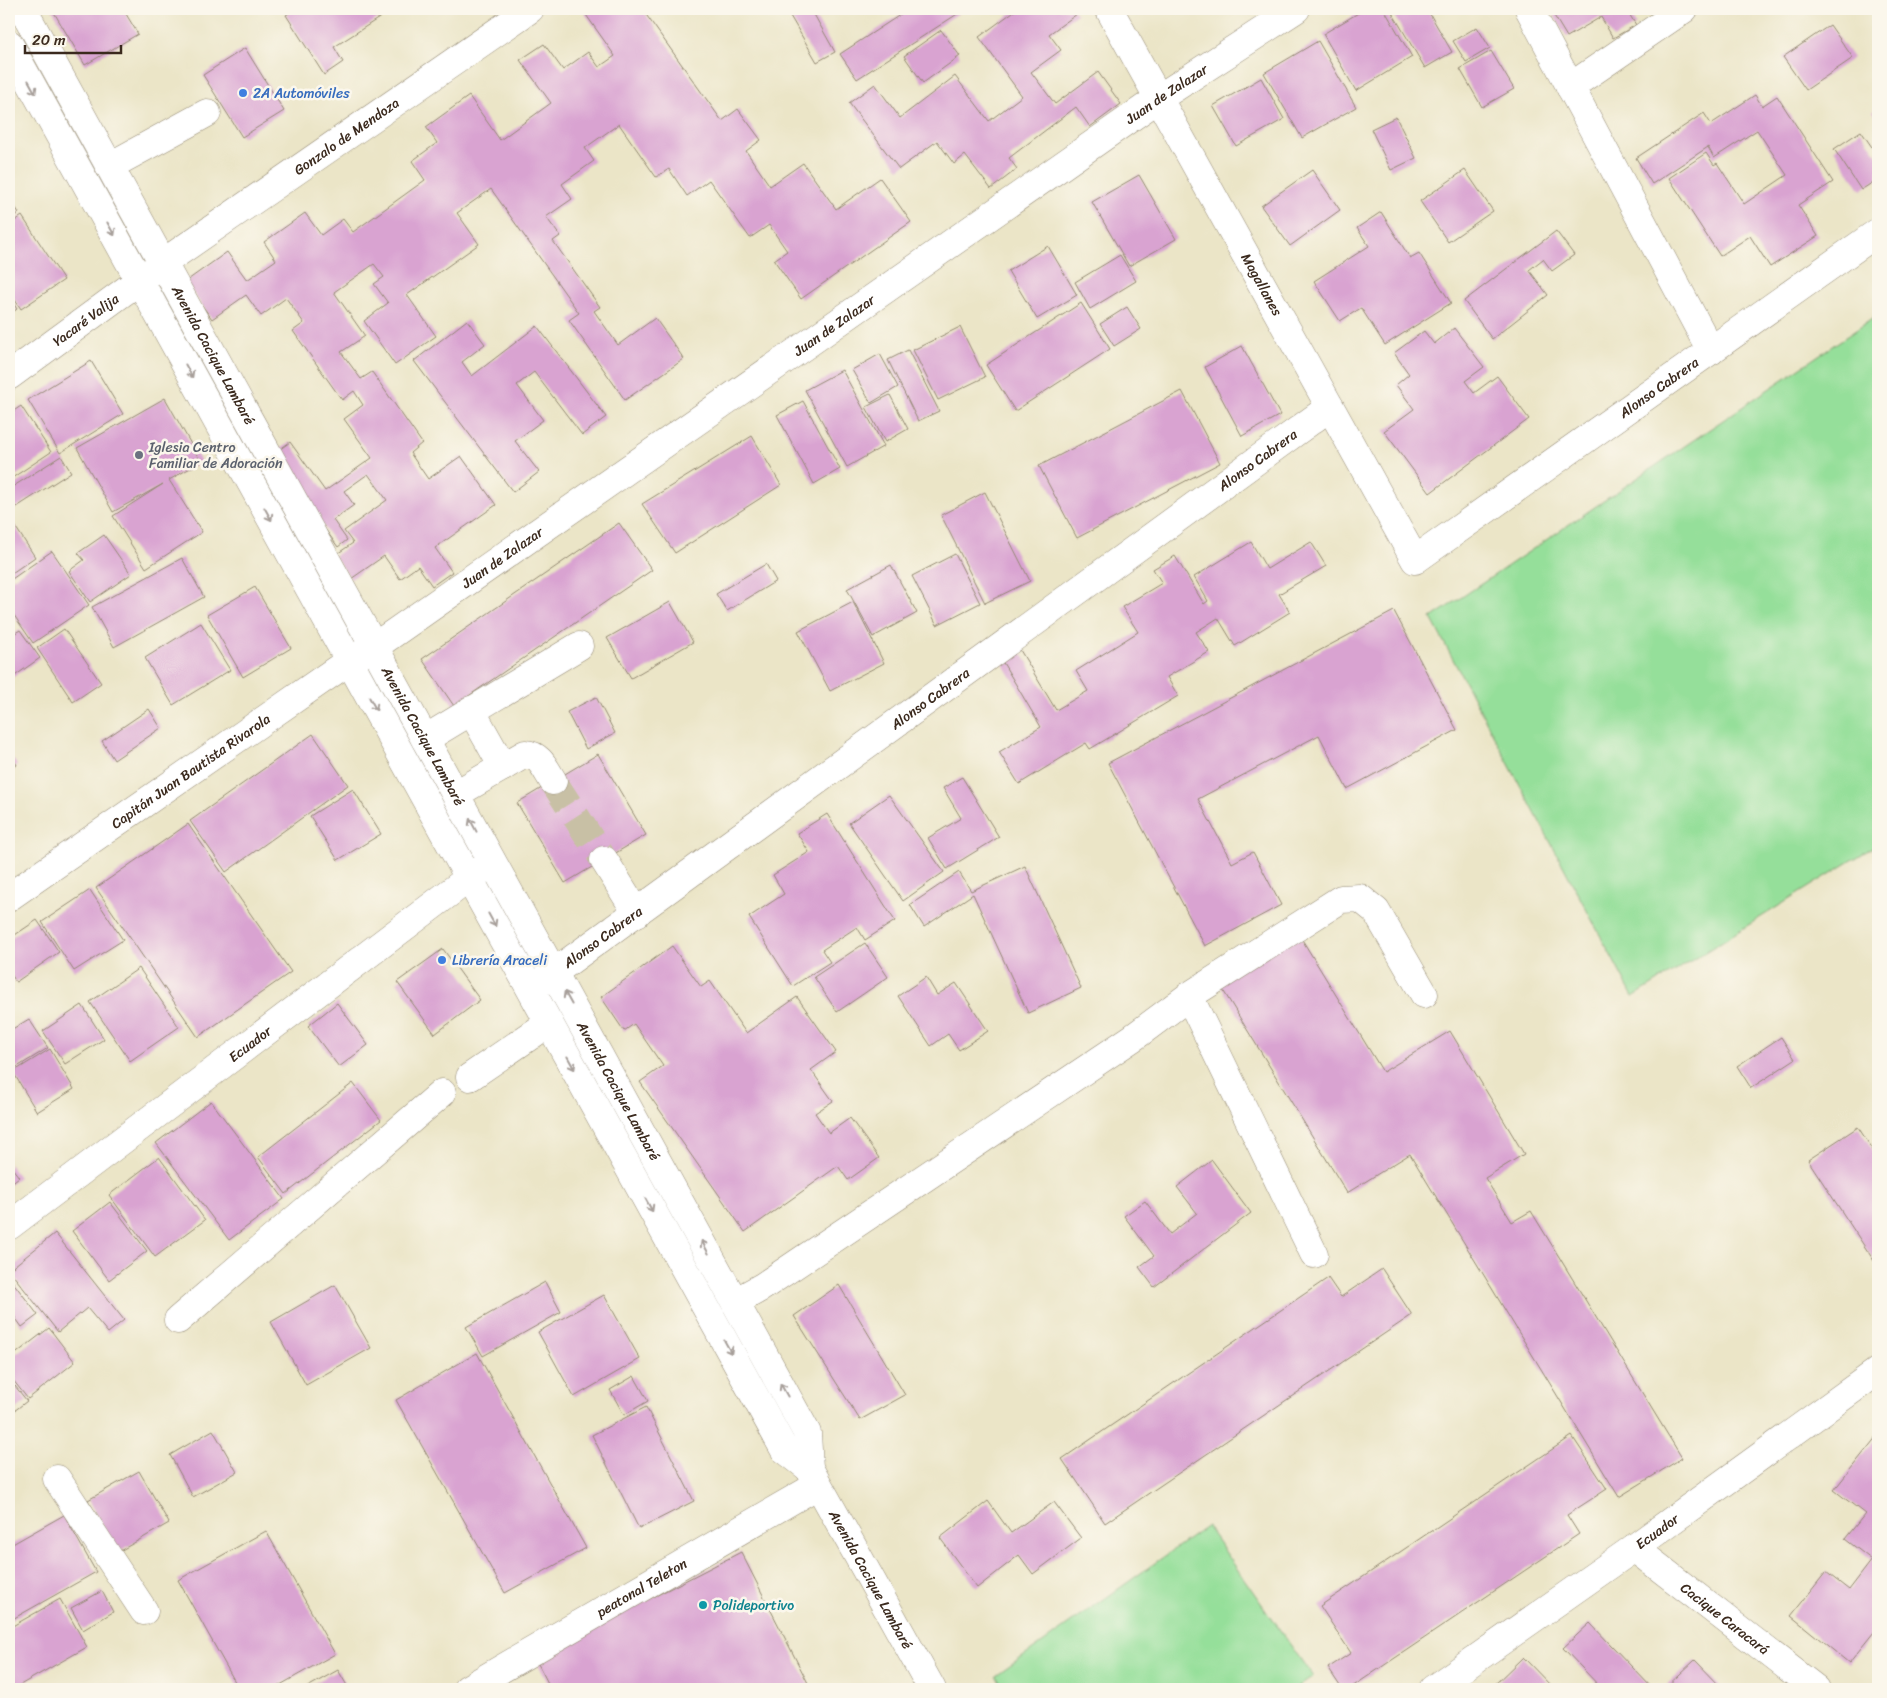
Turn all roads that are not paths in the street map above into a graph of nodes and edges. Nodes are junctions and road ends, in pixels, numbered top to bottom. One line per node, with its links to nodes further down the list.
1 (23, 9): 11 (street, Avenida Cacique Lambaré)
2 (530, 9): 13 (street, Gonzalo de Mendoza)
3 (1109, 9): 9 (street, Magallanes)
4 (1296, 9): 9 (street, Juan de Zalazar)
5 (1529, 9): 8 (street)
6 (1684, 9): 8 (street)
7 (9, 44): 14 (street, Avenida Cacique Lambaré, one-way to 14)
8 (1570, 87): 15 (street)
9 (1159, 98): 17 (street, Magallanes); 22 (street, Juan de Zalazar)
10 (207, 113): 11 (street)
11 (110, 166): 13 (street, Avenida Cacique Lambaré)
12 (1878, 232): 15 (street, Alonso Cabrera)
13 (163, 263): 14 (street, Yacaré Valija); 18 (street, Avenida Cacique Lambaré)
14 (140, 281): 16 (street, Yacaré Valija); 19 (street, Avenida Cacique Lambaré, one-way to 19)
15 (1711, 351): 20 (street, Alonso Cabrera)
16 (9, 376)
17 (1330, 407): 20 (street, Magallanes); 33 (street, Alonso Cabrera)
18 (262, 444): 19 (street); 22 (street, Avenida Cacique Lambaré)
19 (238, 459): 23 (street, Avenida Cacique Lambaré, one-way to 23)
20 (1415, 560)
21 (579, 646): 24 (street)
22 (374, 647): 23 (street, Capitán Juan Bautista Rivarola); 25 (street, Avenida Cacique Lambaré)
23 (349, 661): 31 (street, Avenida Cacique Lambaré, one-way to 31); 32 (street, Capitán Juan Bautista Rivarola)
24 (471, 710): 25 (street); 26 (street)
25 (425, 739): 28 (street, Avenida Cacique Lambaré)
26 (503, 767): 27 (street); 28 (street)
27 (553, 782)
28 (456, 794): 30 (street, Avenida Cacique Lambaré, one-way to 28)
29 (604, 860): 33 (street)
30 (493, 863): 31 (street, Ecuador); 34 (street, Avenida Cacique Lambaré)
31 (469, 878): 35 (street, Avenida Cacique Lambaré, one-way to 35); 41 (street, Ecuador)
32 (9, 897)
33 (637, 913): 34 (street, Alonso Cabrera)
34 (554, 973): 35 (street, Alonso Cabrera); 43 (street, Avenida Cacique Lambaré, one-way to 34)
35 (530, 989): 38 (street, Avenida Cacique Lambaré)
36 (1424, 994): 37 (street)
37 (1190, 996): 42 (street); 43 (street)
38 (549, 1023): 39 (street); 46 (street, Avenida Cacique Lambaré, one-way to 46)
39 (470, 1077)
40 (442, 1093): 44 (street)
41 (9, 1226)
42 (1314, 1254)
43 (735, 1302): 46 (street, Avenida Cacique Lambaré, one-way to 43)
44 (178, 1320)
45 (1878, 1370): 48 (street, Ecuador)
46 (814, 1477): 50 (street, peatonal Teleton); 51 (street, Avenida Cacique Lambaré)
47 (57, 1478): 49 (street)
48 (1634, 1548): 52 (street, Ecuador); 53 (street, Cacique Caracará)
49 (144, 1611)
50 (466, 1689)
51 (932, 1689)
52 (1433, 1689)
53 (1814, 1689)

